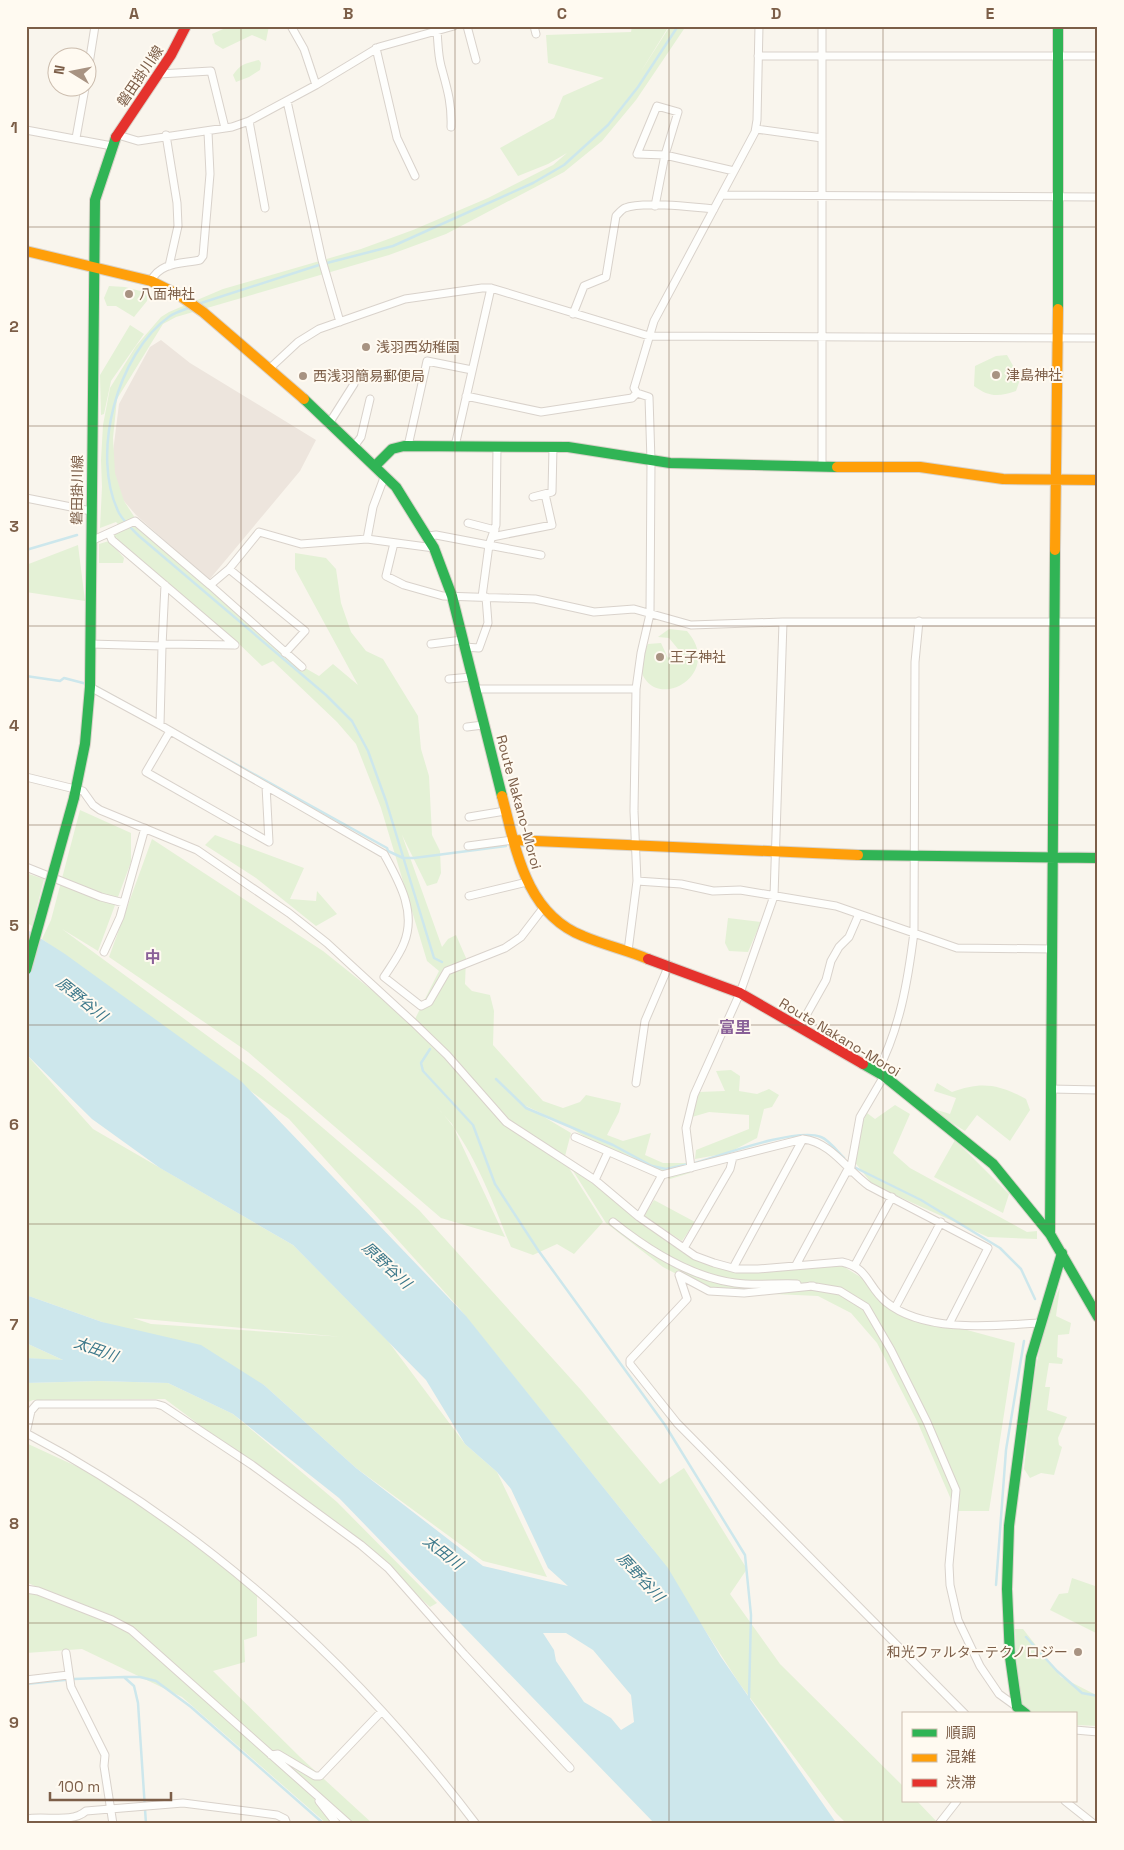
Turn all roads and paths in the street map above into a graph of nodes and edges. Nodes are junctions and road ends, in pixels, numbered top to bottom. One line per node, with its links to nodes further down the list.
1 (95, 26): 12 (street)
2 (186, 26): 19 (street, 磐田掛川線)
3 (291, 26): 20 (street)
4 (422, 26): 11 (street)
5 (454, 26): 10 (street)
6 (466, 26): 18 (street)
7 (759, 26): 15 (street)
8 (822, 26): 14 (street)
9 (1058, 26): 16 (street)
10 (437, 31): 11 (street); 24 (street)
11 (422, 35): 13 (street)
12 (92, 48)
13 (376, 48): 20 (street); 36 (street)
14 (822, 55): 15 (street); 16 (street); 32 (street)
15 (758, 56): 26 (street)
16 (1058, 56): 17 (street); 39 (street)
17 (1098, 56)
18 (476, 60)
19 (159, 74): 25 (street); 29 (street, 磐田掛川線)
20 (316, 85): 22 (street)
21 (82, 98): 31 (street)
22 (287, 101): 23 (street); 50 (street)
23 (249, 121): 25 (street); 42 (street)
24 (451, 127)
25 (225, 128): 28 (street)
26 (756, 129): 32 (street); 35 (street)
27 (26, 130): 31 (street)
28 (208, 132): 30 (street); 45 (street)
29 (118, 134): 30 (street); 33 (street, 磐田掛川線)
30 (166, 135): 45 (street)
31 (76, 138): 33 (street)
32 (822, 138): 38 (street)
33 (112, 146): 46 (street, 磐田掛川線)
34 (665, 155): 34 (street); 35 (street); 41 (street)
35 (734, 171): 37 (street)
36 (415, 176)
37 (722, 195): 38 (street); 43 (street)
38 (822, 195): 39 (street); 52 (street)
39 (1058, 197): 40 (street); 53 (street)
40 (1098, 197)
41 (656, 206): 43 (street); 49 (street)
42 (265, 208)
43 (714, 209): 51 (street)
44 (26, 251): 46 (street, Route Nakano-Moroi)
45 (169, 266): 47 (street)
46 (94, 267): 47 (street, Route Nakano-Moroi); 76 (street, 磐田掛川線)
47 (151, 281): 55 (street, Route Nakano-Moroi)
48 (491, 288): 49 (street); 50 (street); 56 (street)
49 (574, 314): 51 (street)
50 (340, 322): 55 (street)
51 (649, 336): 52 (street); 58 (street)
52 (822, 337): 53 (street); 69 (street)
53 (1058, 338): 54 (street); 71 (street)
54 (1098, 338)
55 (269, 369): 61 (street, Route Nakano-Moroi)
56 (472, 370): 59 (street); 63 (street)
57 (354, 384): 61 (street)
58 (637, 394): 59 (street); 67 (street)
59 (466, 396): 64 (street)
60 (370, 399): 62 (street)
61 (330, 422): 62 (street, Route Nakano-Moroi)
62 (355, 445): 68 (street, Route Nakano-Moroi)
63 (408, 446): 64 (street); 68 (street)
64 (454, 446): 65 (street)
65 (498, 446): 66 (street); 79 (street)
66 (553, 447): 67 (street); 73 (street)
67 (651, 461): 69 (street); 92 (street)
68 (376, 465): 70 (street, Route Nakano-Moroi)
69 (822, 467): 71 (street)
70 (385, 475): 80 (street, Route Nakano-Moroi); 81 (street)
71 (1054, 480): 72 (street); 95 (street)
72 (1098, 480)
73 (546, 494): 74 (street); 79 (street)
74 (533, 497)
75 (26, 498): 76 (street)
76 (91, 511): 82 (street, 磐田掛川線)
77 (468, 523): 79 (street)
78 (109, 533): 82 (street); 88 (street); 89 (street)
79 (493, 533): 84 (street)
80 (428, 536): 84 (street); 85 (street, Route Nakano-Moroi)
81 (367, 539): 83 (street); 87 (street)
82 (91, 541): 98 (street, 磐田掛川線)
83 (394, 543): 85 (street); 90 (street)
84 (489, 545): 86 (street); 91 (street)
85 (434, 548): 90 (street, Route Nakano-Moroi)
86 (541, 555)
87 (229, 569): 89 (street); 101 (street)
88 (165, 585): 100 (street); 100 (street)
89 (210, 585): 101 (street)
90 (452, 596): 91 (street); 97 (street, Route Nakano-Moroi)
91 (484, 597): 92 (street); 97 (street)
92 (650, 614): 94 (street); 106 (street)
93 (919, 621): 94 (street); 95 (street); 122 (street)
94 (783, 622): 121 (street)
95 (1054, 622): 96 (street); 123 (street)
96 (1098, 622)
97 (463, 643): 99 (street); 103 (street, Route Nakano-Moroi)
98 (90, 644): 100 (street); 105 (street, 磐田掛川線)
99 (432, 644)
100 (163, 645): 108 (street)
101 (285, 653): 102 (street)
102 (302, 667)
103 (472, 677): 104 (street); 107 (street, Route Nakano-Moroi)
104 (449, 679)
105 (90, 688): 108 (street); 114 (street, 磐田掛川線)
106 (636, 688): 107 (street); 120 (street)
107 (474, 689): 109 (street, Route Nakano-Moroi)
108 (160, 725): 111 (street)
109 (483, 725): 110 (street); 115 (street, Route Nakano-Moroi)
110 (467, 727)
111 (170, 731): 113 (street); 113 (street)
112 (26, 777): 114 (street)
113 (266, 786): 131 (street)
114 (75, 793): 117 (street); 138 (street, 磐田掛川線, bridge)
115 (505, 811): 116 (street); 118 (street, Route Nakano-Moroi)
116 (469, 817)
117 (144, 828): 130 (street); 152 (street)
118 (513, 840): 119 (street); 120 (street); 127 (street, Route Nakano-Moroi)
119 (468, 846)
120 (634, 846): 121 (street); 126 (street)
121 (776, 851): 122 (street); 129 (street)
122 (915, 857): 123 (street); 133 (street)
123 (1054, 857): 124 (street); 134 (street)
124 (1098, 858)
125 (26, 867): 130 (street)
126 (637, 881): 129 (street); 135 (street)
127 (527, 882): 128 (street); 131 (street, Route Nakano-Moroi)
128 (469, 896)
129 (774, 896): 132 (street); 139 (street)
130 (124, 903): 136 (street)
131 (544, 907): 135 (street, Route Nakano-Moroi)
132 (859, 914): 133 (street); 140 (street)
133 (914, 932): 134 (street); 141 (street)
134 (1053, 949): 143 (street)
135 (628, 950): 137 (street, Route Nakano-Moroi)
136 (104, 952)
137 (669, 966): 139 (street, Route Nakano-Moroi); 142 (street)
138 (26, 970)
139 (740, 993): 140 (street, Route Nakano-Moroi); 149 (street)
140 (799, 1028): 141 (street, Route Nakano-Moroi)
141 (881, 1074): 150 (street); 157 (street, Route Nakano-Moroi)
142 (636, 1083)
143 (1051, 1089): 144 (street); 157 (street)
144 (1098, 1090)
145 (575, 1138): 147 (street)
146 (803, 1139): 148 (street); 150 (street); 162 (street)
147 (608, 1152): 151 (street); 152 (street)
148 (733, 1157): 149 (street); 158 (street)
149 (690, 1166): 151 (street)
150 (849, 1171): 153 (street); 160 (street)
151 (662, 1175): 154 (street)
152 (594, 1180): 154 (street)
153 (892, 1198): 156 (street); 161 (street)
154 (639, 1216): 158 (street)
155 (613, 1222): 163 (street)
156 (940, 1222): 164 (street); 167 (street)
157 (1050, 1234): 159 (street, Route Nakano-Moroi)
158 (684, 1248): 162 (street)
159 (1062, 1253): 165 (street, Route Nakano-Moroi); 166 (street)
160 (796, 1265): 161 (street); 162 (street)
161 (855, 1265): 164 (street)
162 (733, 1268)
163 (814, 1286): 175 (street); 177 (street)
164 (895, 1308): 167 (street)
165 (1098, 1317)
166 (1039, 1323): 167 (street); 175 (street)
167 (949, 1324)
168 (26, 1433): 176 (street); 182 (street)
169 (26, 1582): 171 (street)
170 (26, 1589): 171 (street)
171 (38, 1591): 181 (street)
172 (66, 1653): 173 (street)
173 (68, 1675): 174 (street); 186 (street)
174 (26, 1680)
175 (1017, 1707): 178 (street)
176 (382, 1711): 181 (street); 192 (street)
177 (964, 1712)
178 (1023, 1712)
179 (1076, 1730): 180 (street)
180 (1098, 1732)
181 (271, 1755): 183 (street)
182 (570, 1768)
183 (312, 1790): 190 (street); 191 (street)
184 (956, 1802): 193 (street)
185 (1066, 1802): 194 (street)
186 (110, 1810): 187 (street); 188 (street); 189 (street)
187 (26, 1819)
188 (114, 1824)
189 (287, 1824)
190 (337, 1824)
191 (349, 1824)
192 (476, 1824)
193 (939, 1824)
194 (1094, 1824)

